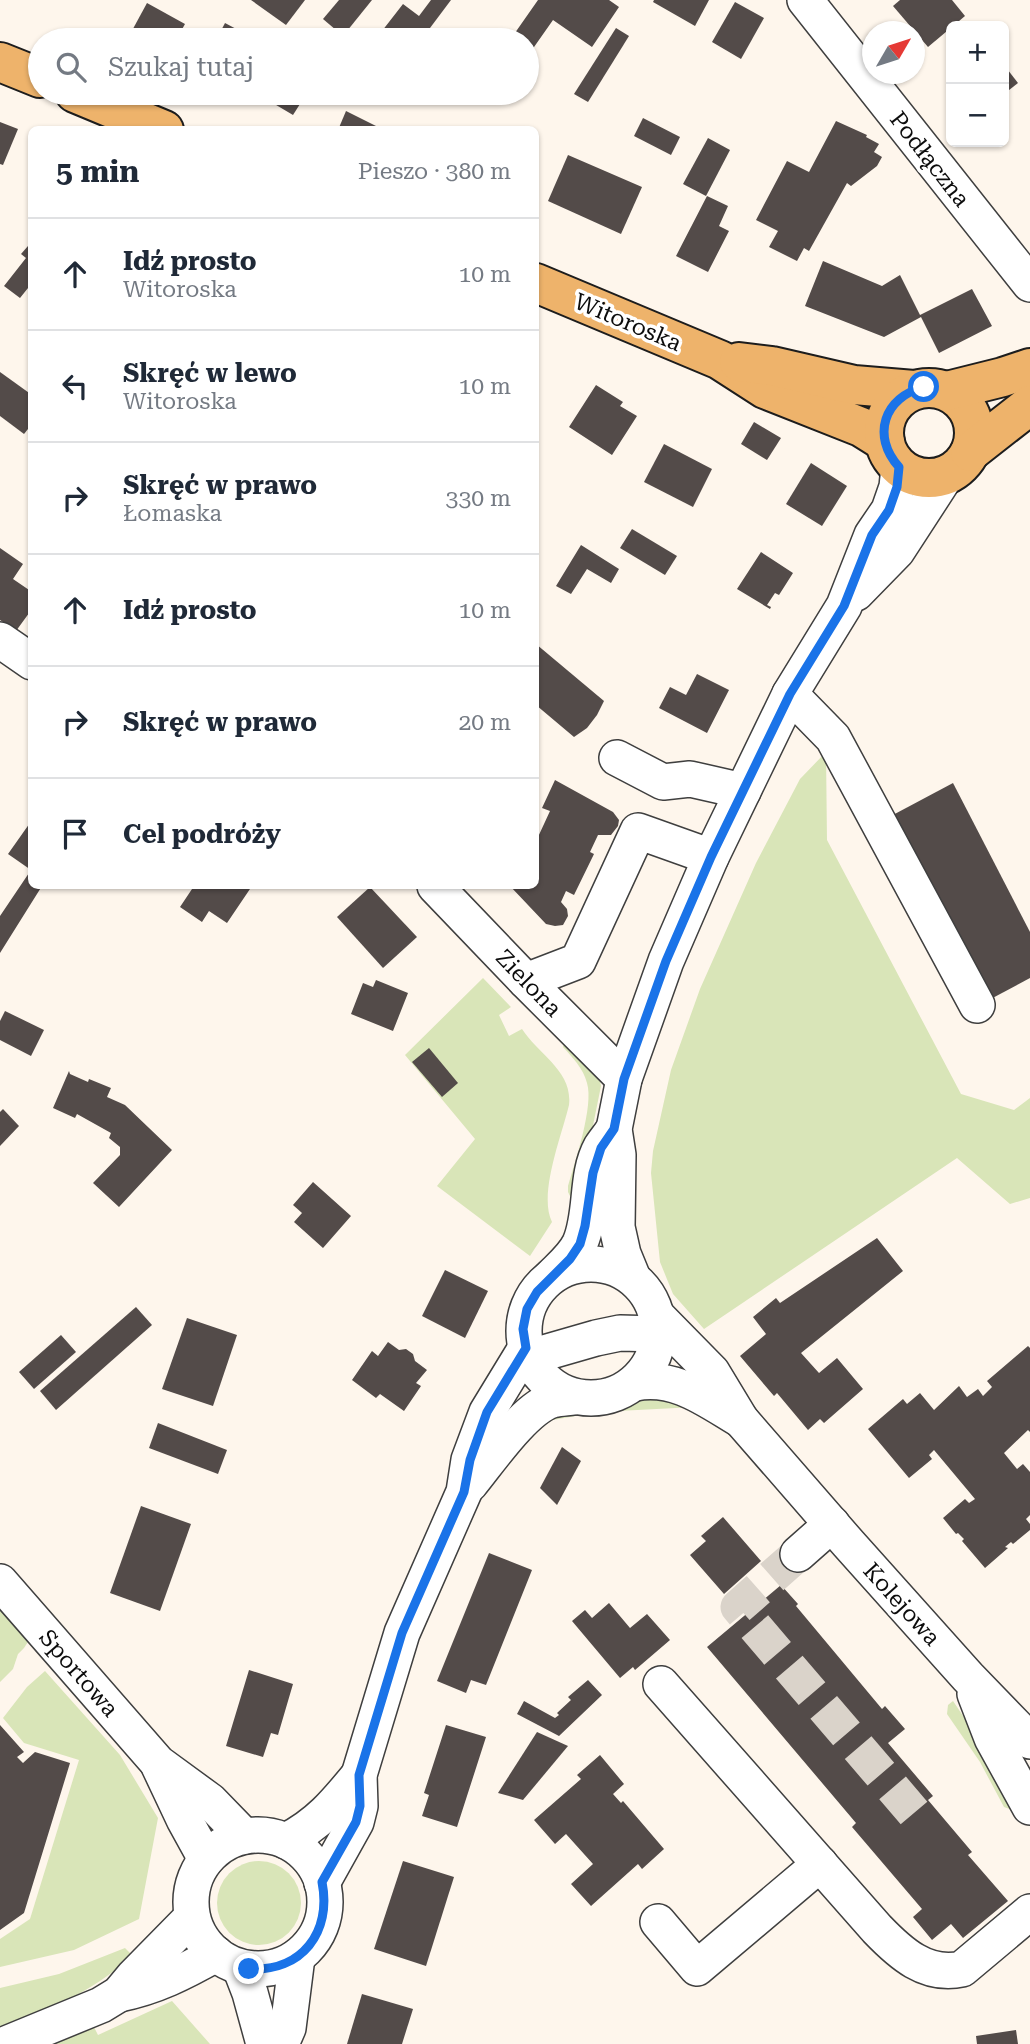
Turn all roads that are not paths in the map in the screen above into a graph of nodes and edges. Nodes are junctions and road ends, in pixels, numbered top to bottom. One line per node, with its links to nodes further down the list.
1 (805, 0): 7 (street, Podłączna)
2 (0, 62): 3 (main road)
3 (28, 73)
4 (104, 105): 5 (main road)
5 (154, 126)
6 (539, 284): 8 (main road, Witoroska)
7 (1030, 284)
8 (720, 360): 10 (main road, Witoroska); 12 (main road, Witoroska)
9 (1030, 368): 10 (main road, Witoroska)
10 (930, 390): 12 (main road, Witoroska); 13 (main road)
11 (1030, 405): 13 (main road)
12 (892, 455): 13 (main road, Witoroska); 14 (street)
13 (959, 463): 14 (street)
14 (844, 606): 17 (street)
15 (0, 640): 16 (street)
16 (28, 659)
17 (790, 694): 19 (street); 23 (street)
18 (617, 758): 19 (street)
19 (743, 791): 20 (street)
20 (711, 857): 22 (street); 24 (street)
21 (438, 889): 22 (street, Zielona)
22 (526, 981): 24 (street, Zielona)
23 (977, 1005)
24 (624, 1079): 25 (street)
25 (614, 1129): 26 (street, Kolejowa); 27 (street)
26 (632, 1276): 27 (street); 28 (street, Kolejowa)
27 (551, 1277): 29 (street)
28 (657, 1325): 29 (street); 30 (street); 32 (street, Kolejowa)
29 (528, 1353): 31 (street); 33 (street)
30 (635, 1383): 31 (street); 32 (street, Kolejowa)
31 (574, 1397): 33 (street)
32 (741, 1420): 34 (street, Kolejowa)
33 (464, 1492): 41 (street)
34 (832, 1524): 35 (street); 37 (street, Kolejowa)
35 (798, 1554)
36 (0, 1582): 40 (street, Sportowa)
37 (968, 1678): 39 (street); 42 (street, Kolejowa)
38 (661, 1684): 46 (street)
39 (1030, 1741)
40 (158, 1763): 43 (street, Sportowa); 45 (street, Sportowa)
41 (359, 1775): 44 (street); 47 (street)
42 (1030, 1807)
43 (244, 1836): 44 (street); 45 (street)
44 (286, 1841): 47 (street)
45 (206, 1859): 49 (street)
46 (820, 1864): 48 (street); 50 (street)
47 (322, 1882): 51 (street)
48 (1030, 1912)
49 (192, 1917): 52 (street); 53 (street)
50 (658, 1922)
51 (297, 1957): 52 (street); 56 (street)
52 (228, 1960): 53 (street); 55 (street)
53 (119, 1994): 54 (street)
54 (6, 2044)
55 (264, 2044)
56 (281, 2044)

